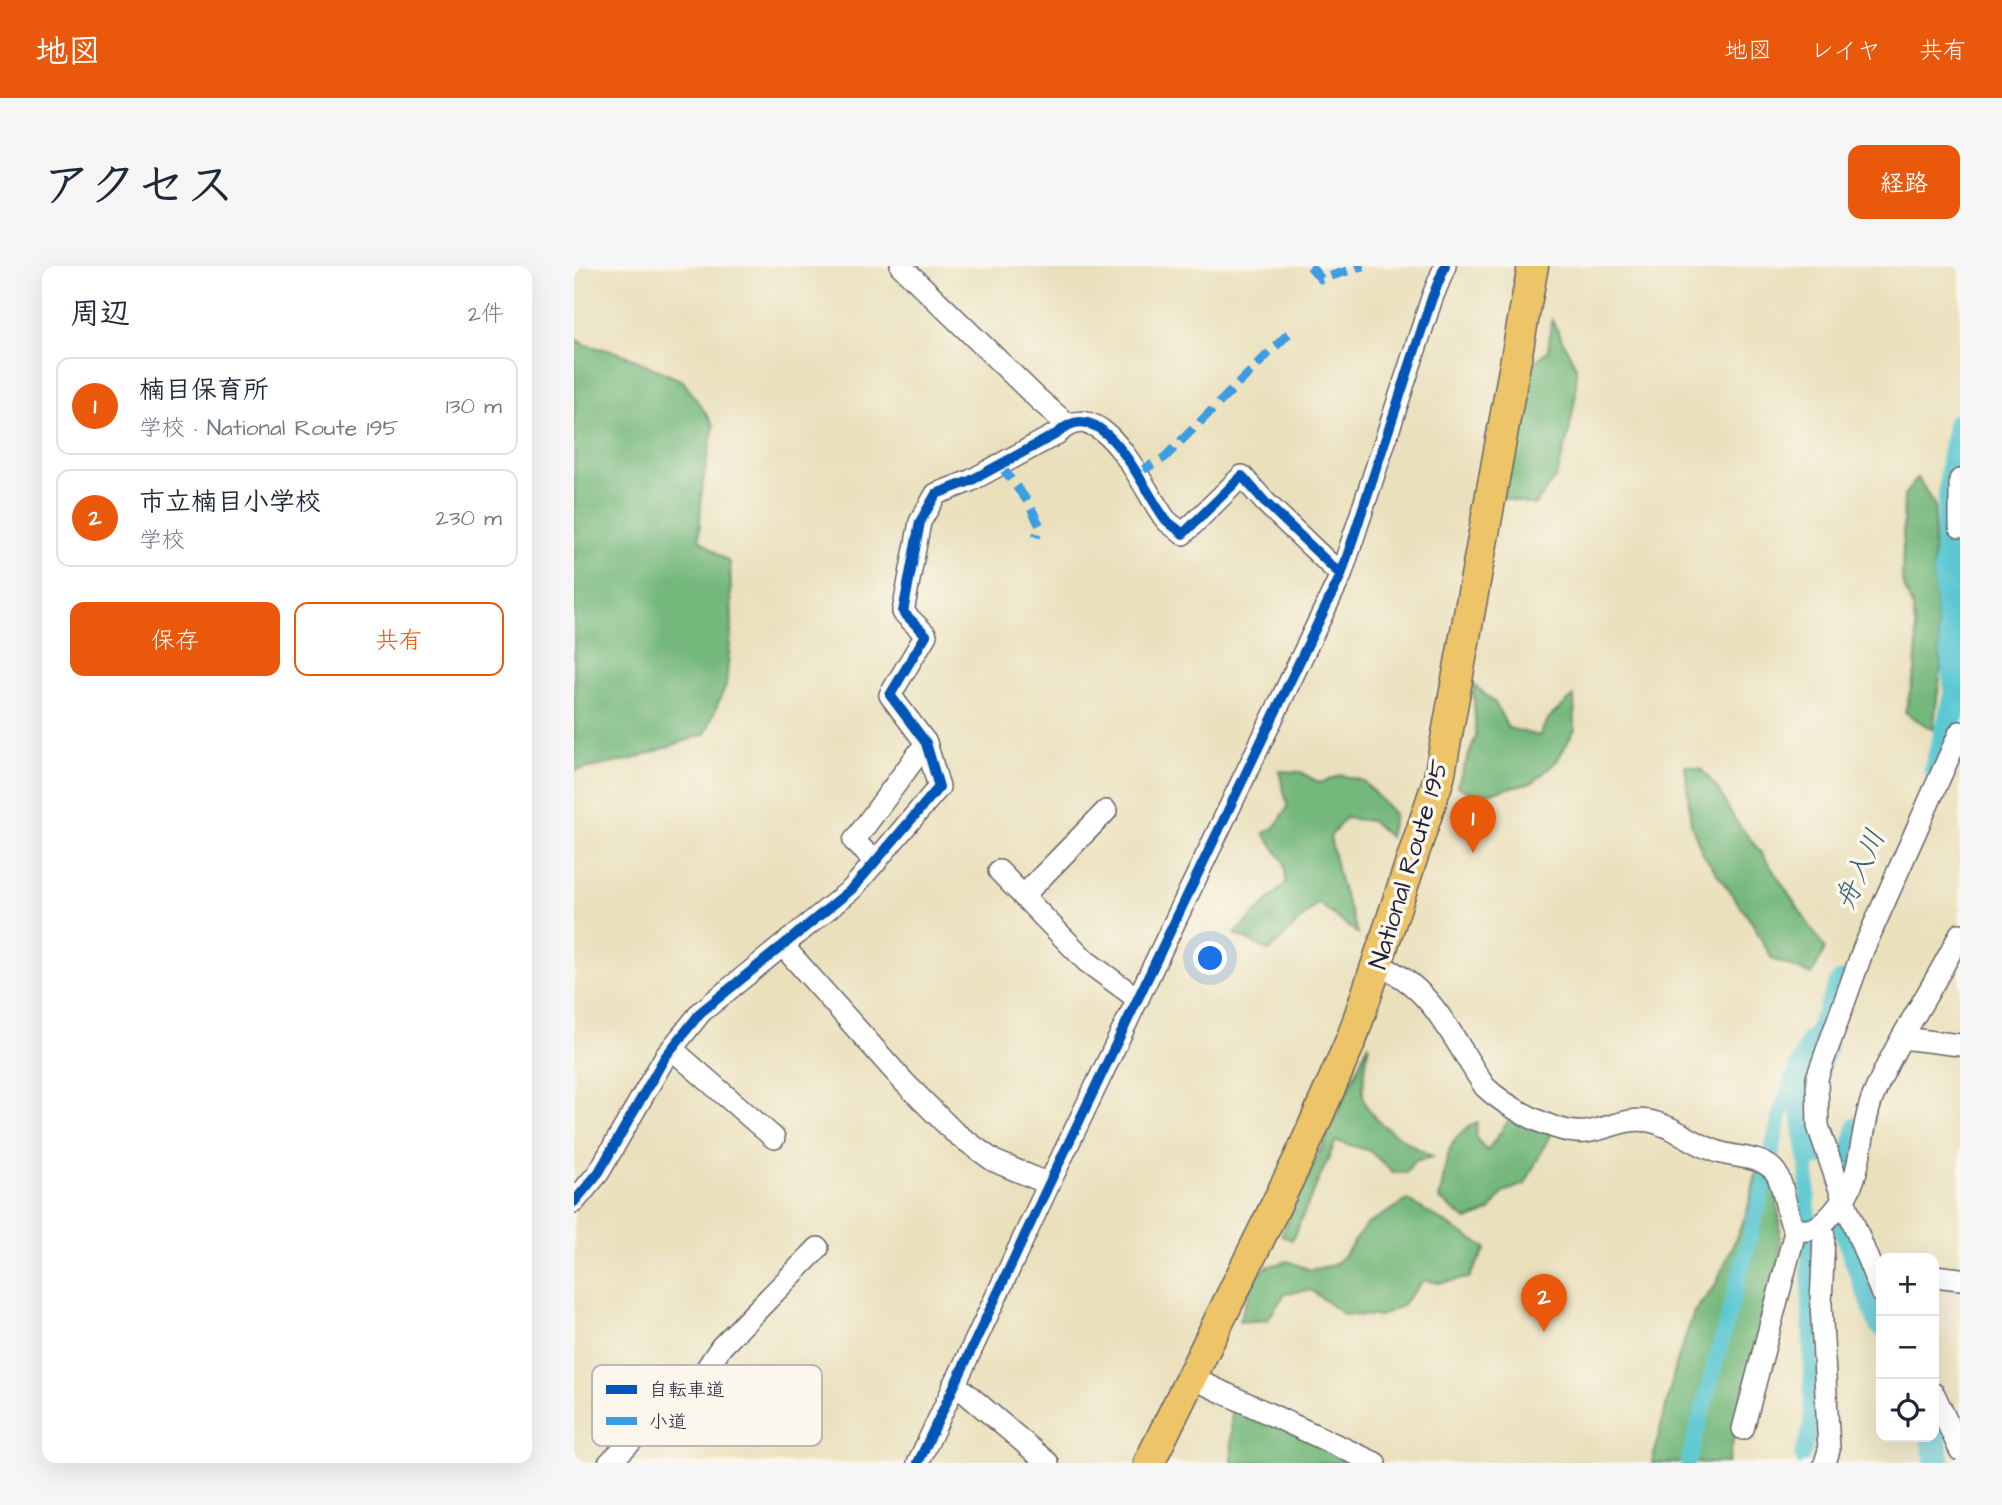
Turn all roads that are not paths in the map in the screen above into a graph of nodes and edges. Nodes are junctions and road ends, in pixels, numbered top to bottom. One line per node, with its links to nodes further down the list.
1 (901, 266): 4 (street)
2 (1445, 266): 7 (street)
3 (1533, 266): 16 (highway, National Route 195)
4 (1068, 425): 7 (street); 9 (street)
5 (1960, 480): 6 (street)
6 (1960, 527)
7 (1341, 575): 17 (street)
8 (1960, 732): 24 (street)
9 (926, 743): 11 (street); 11 (street)
10 (1106, 811): 13 (street)
11 (876, 862): 15 (street)
12 (999, 871): 13 (street)
13 (1023, 896): 17 (street)
14 (1960, 934): 18 (street)
15 (783, 947): 20 (street); 22 (street)
16 (1376, 965): 25 (street); 32 (highway, National Route 195)
17 (1138, 999): 22 (street)
18 (1902, 1038): 19 (street); 24 (street)
19 (1960, 1045)
20 (672, 1049): 21 (street); 23 (street)
21 (774, 1138)
22 (1049, 1184): 33 (street)
23 (574, 1202)
24 (1840, 1203): 25 (street); 27 (street)
25 (1810, 1228): 28 (street); 35 (street); 43 (street)
26 (818, 1248): 31 (street)
27 (1876, 1268)
28 (1795, 1276)
29 (1939, 1277): 30 (street)
30 (1960, 1279)
31 (709, 1365)
32 (1192, 1378): 41 (highway, National Route 195); 42 (street)
33 (954, 1383): 39 (street); 40 (street)
34 (1939, 1405): 37 (street)
35 (1742, 1429)
36 (626, 1446): 38 (street)
37 (1960, 1450)
38 (608, 1463)
39 (918, 1463)
40 (1048, 1463)
41 (1149, 1463)
42 (1375, 1463)
43 (1825, 1463)

